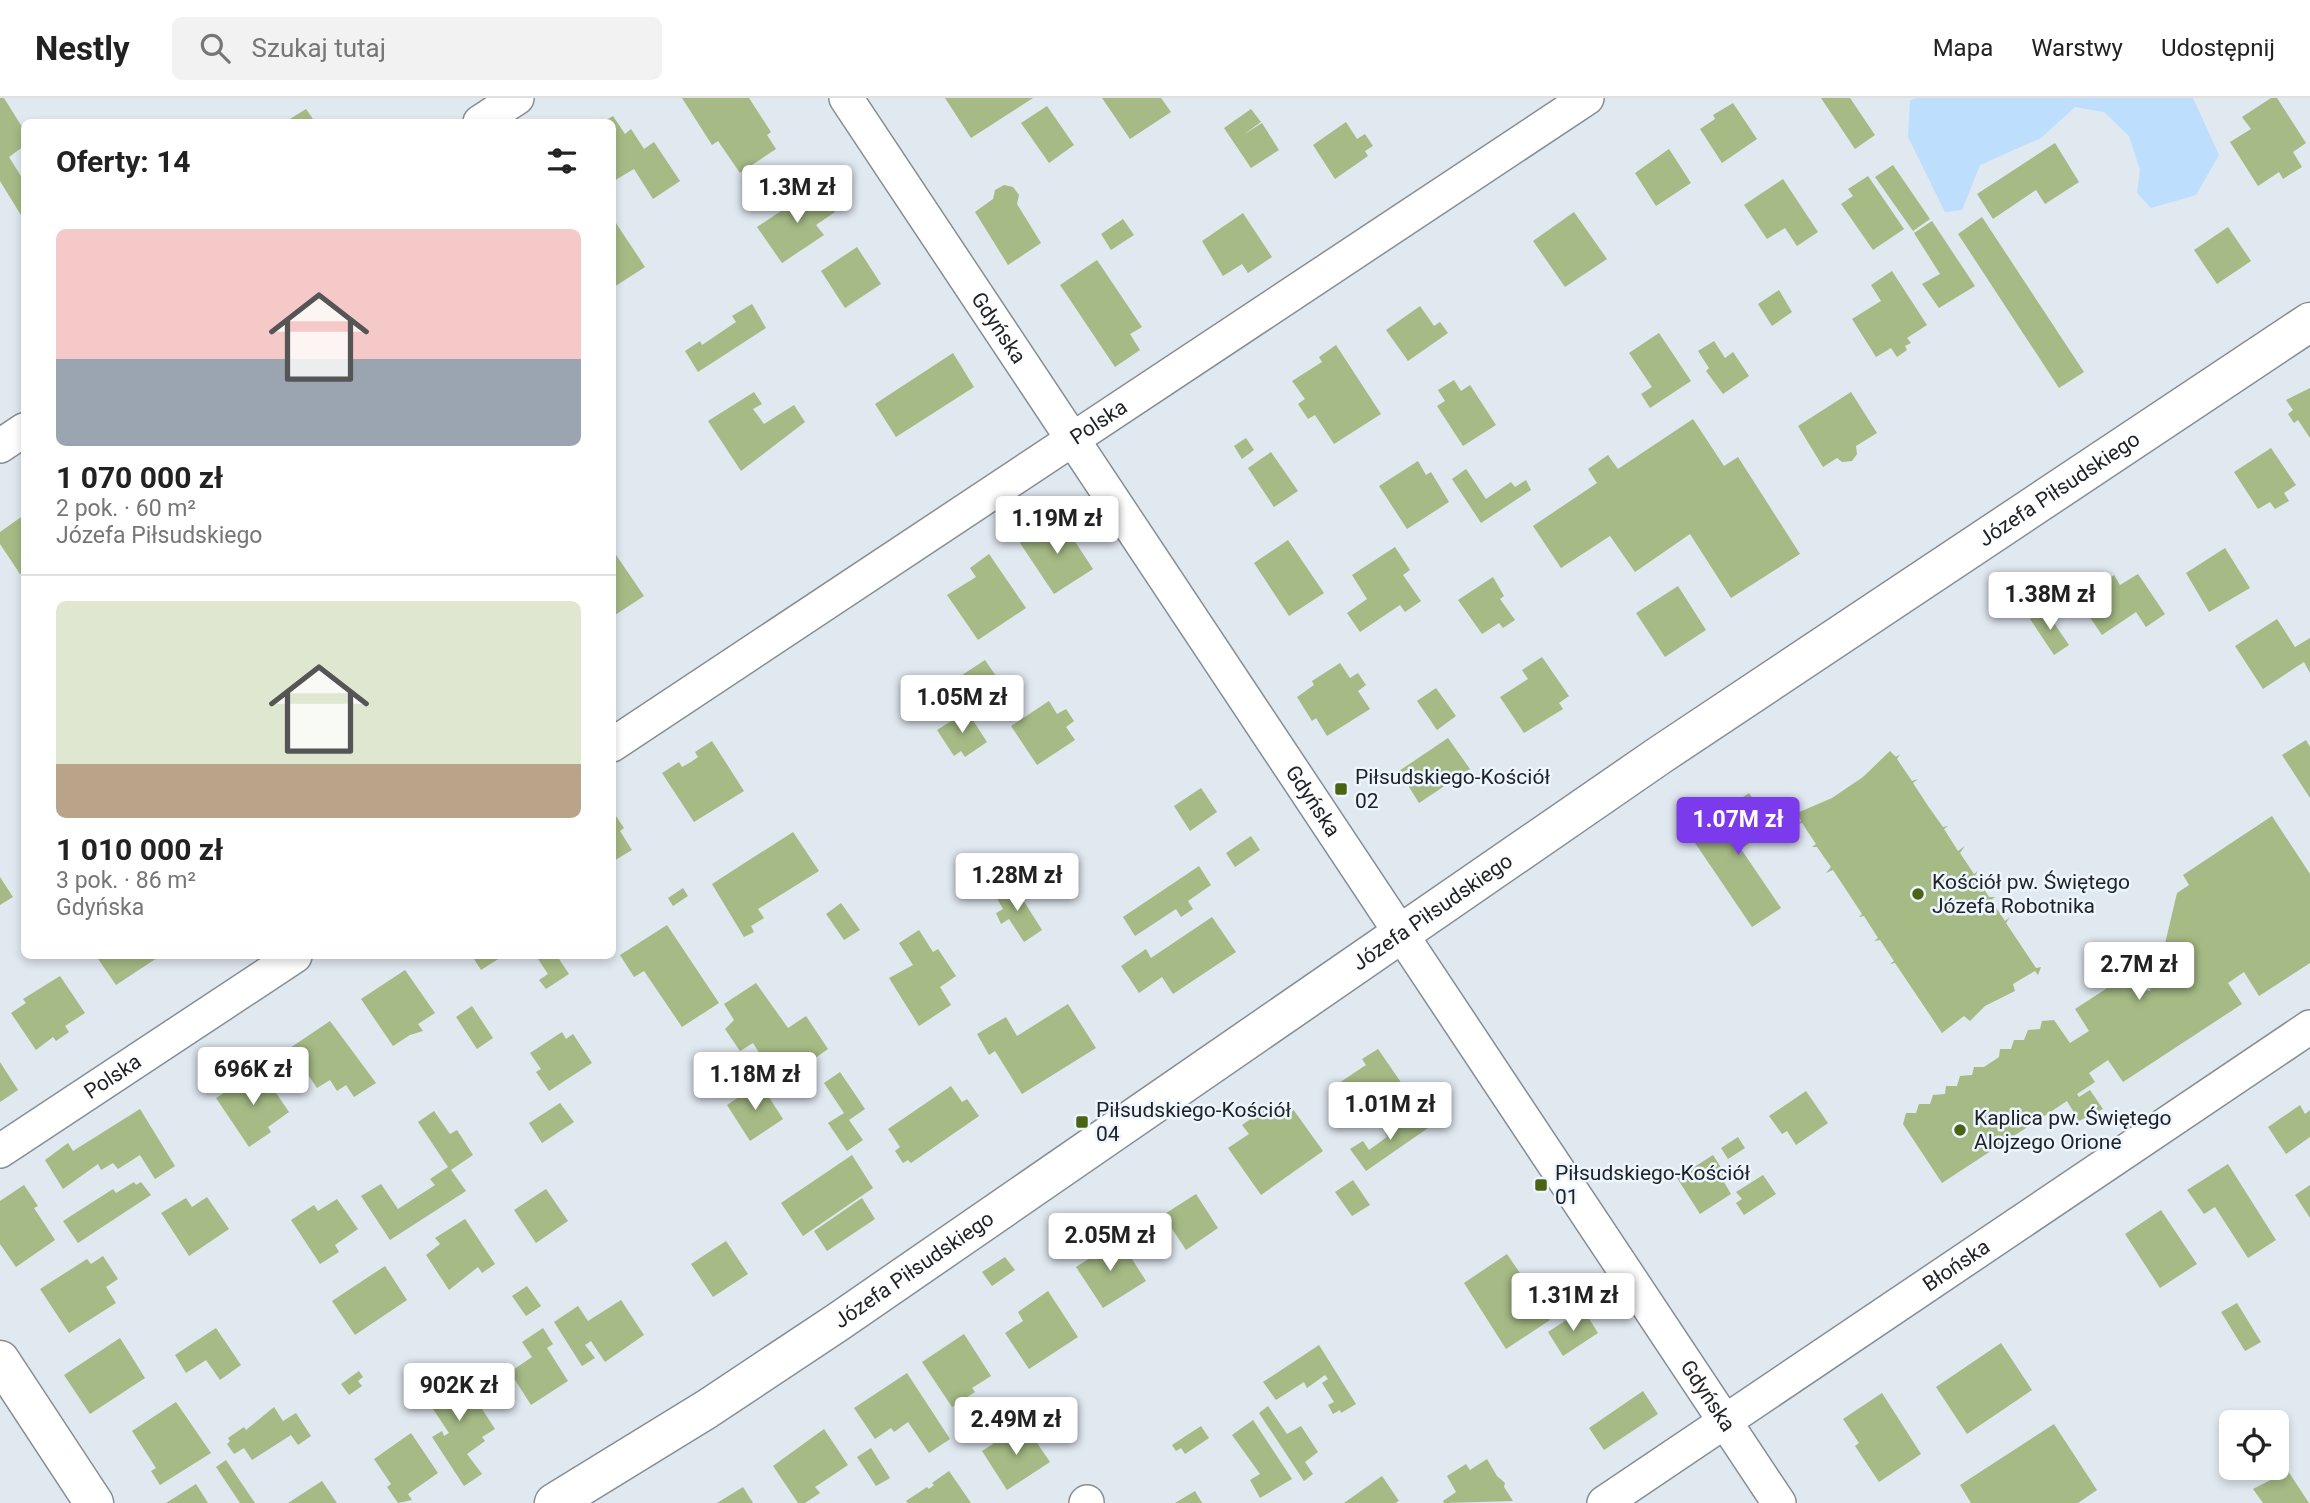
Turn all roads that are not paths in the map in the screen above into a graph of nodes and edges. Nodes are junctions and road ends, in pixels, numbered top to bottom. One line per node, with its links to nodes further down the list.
1 (517, 98): 4 (street)
2 (846, 98): 7 (street, Gdyńska)
3 (1587, 98): 7 (street, Polska)
4 (485, 119)
5 (2310, 322): 10 (street, Józefa Piłsudskiego)
6 (21, 432): 8 (street)
7 (1072, 441): 9 (street, Polska); 10 (street, Gdyńska)
8 (0, 446)
9 (616, 742)
10 (1401, 932): 15 (street, Gdyńska); 17 (street, Józefa Piłsudskiego)
11 (290, 959): 13 (street, Polska)
12 (2310, 1027): 15 (street, Błońska)
13 (0, 1151)
14 (0, 1360): 16 (street)
15 (1724, 1423): 18 (street, Błońska); 19 (street, Gdyńska)
16 (94, 1503)
17 (554, 1503)
18 (1604, 1503)
19 (1779, 1503)

